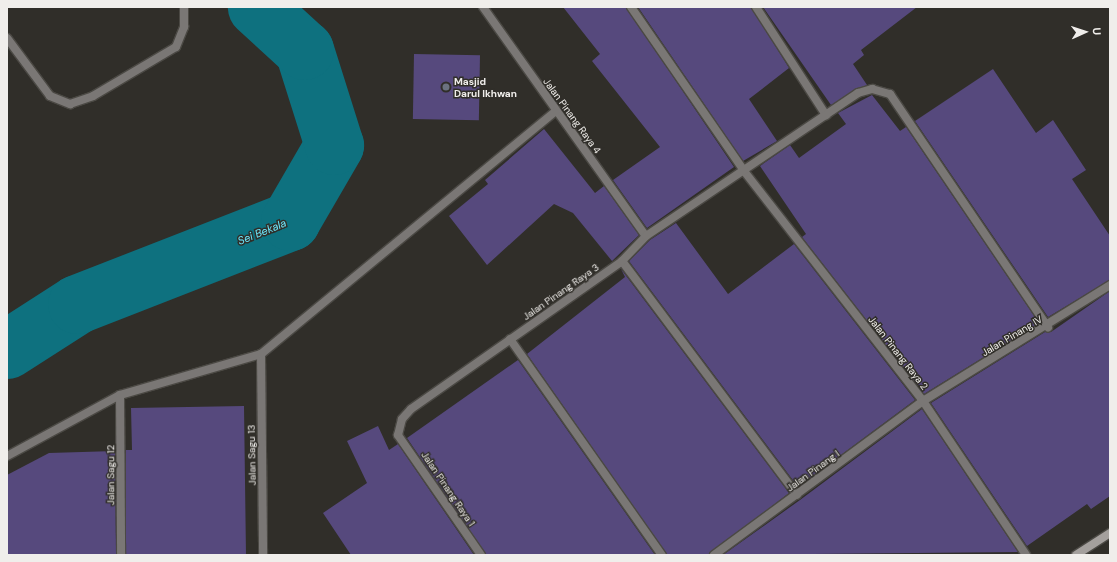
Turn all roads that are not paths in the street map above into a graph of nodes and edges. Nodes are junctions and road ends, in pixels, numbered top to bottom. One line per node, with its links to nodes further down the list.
1 (184, 7): 5 (street)
2 (483, 7): 6 (street, Jalan Pinang Raya 4)
3 (631, 7): 8 (street, Jalan Pinang Raya 2)
4 (756, 7): 7 (street)
5 (7, 38)
6 (556, 111): 9 (street, Jalan Pinang Raya 4); 14 (street)
7 (826, 116): 8 (street, Jalan Pinang Raya 3); 12 (street, Jalan Pinang Raya 3)
8 (744, 172): 9 (street, Jalan Pinang Raya 3); 16 (street, Jalan Pinang Raya 2)
9 (646, 236): 10 (street, Jalan Pinang Raya 3)
10 (622, 261): 13 (street, Jalan Pinang Raya 3); 19 (street)
11 (1110, 285): 12 (street, Jalan Pinang IV)
12 (1048, 326): 16 (street, Jalan Pinang IV)
13 (510, 339): 17 (street, Jalan Pinang Raya 3); 24 (street)
14 (261, 354): 15 (street); 22 (street, Jalan Sagu 13)
15 (120, 395): 18 (street); 21 (street, Jalan Sagu 12)
16 (923, 401): 19 (street, Jalan Pinang I); 26 (street, Jalan Pinang Raya 2)
17 (398, 435): 23 (street, Jalan Pinang Raya 1)
18 (7, 456)
19 (797, 495): 25 (street, Jalan Pinang I)
20 (1110, 533): 27 (street)
21 (121, 555)
22 (263, 555)
23 (481, 555)
24 (662, 555)
25 (714, 555)
26 (1026, 555)
27 (1076, 555)

